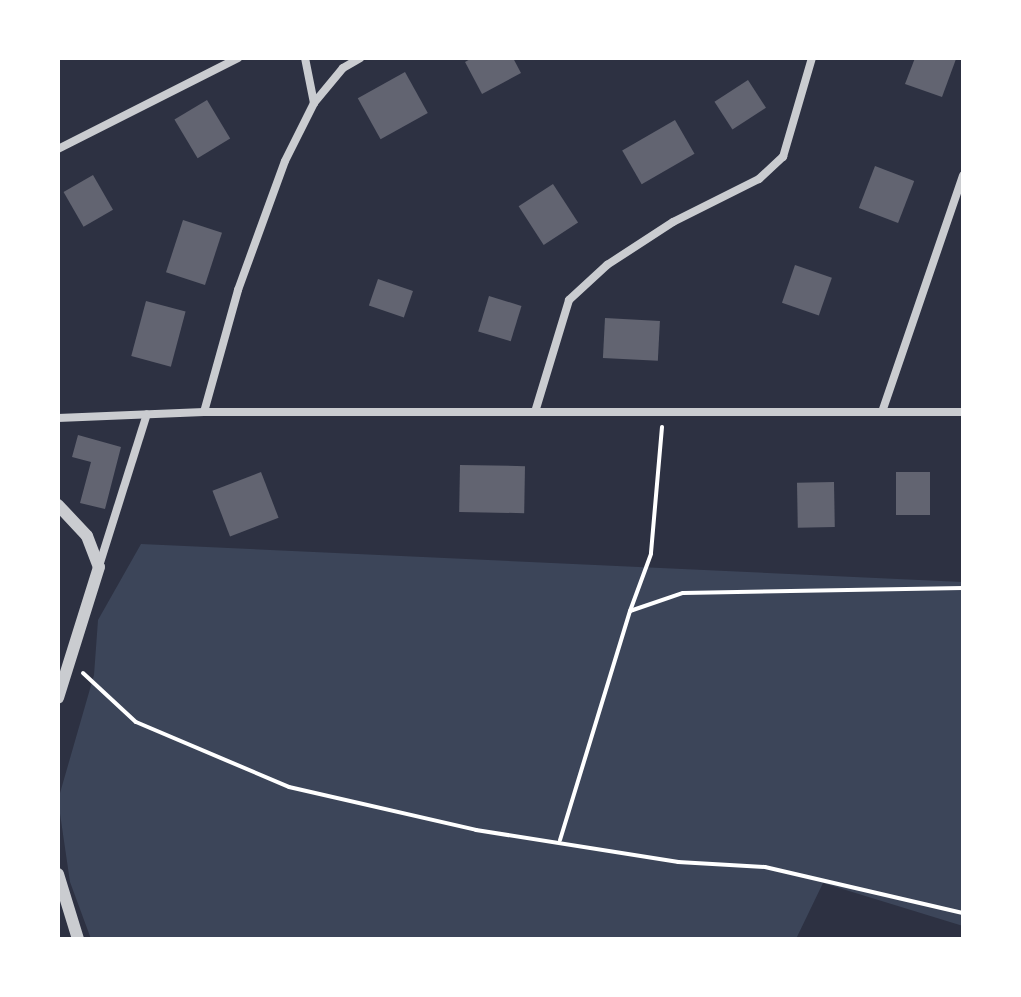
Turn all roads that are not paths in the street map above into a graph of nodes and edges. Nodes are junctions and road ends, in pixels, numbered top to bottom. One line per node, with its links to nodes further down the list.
1 (238, 58): 6 (street)
2 (305, 58): 5 (street)
3 (360, 58): 5 (street)
4 (812, 58): 9 (street)
5 (314, 103): 8 (street)
6 (58, 149)
7 (963, 175): 10 (street)
8 (204, 412): 9 (street); 12 (street)
9 (535, 412): 10 (street)
10 (882, 412): 11 (street)
11 (963, 412)
12 (147, 414): 13 (street); 15 (street)
13 (58, 418)
14 (58, 505): 15 (street)
15 (99, 567): 16 (street)
16 (58, 698)
17 (58, 874): 18 (street)
18 (78, 939)

